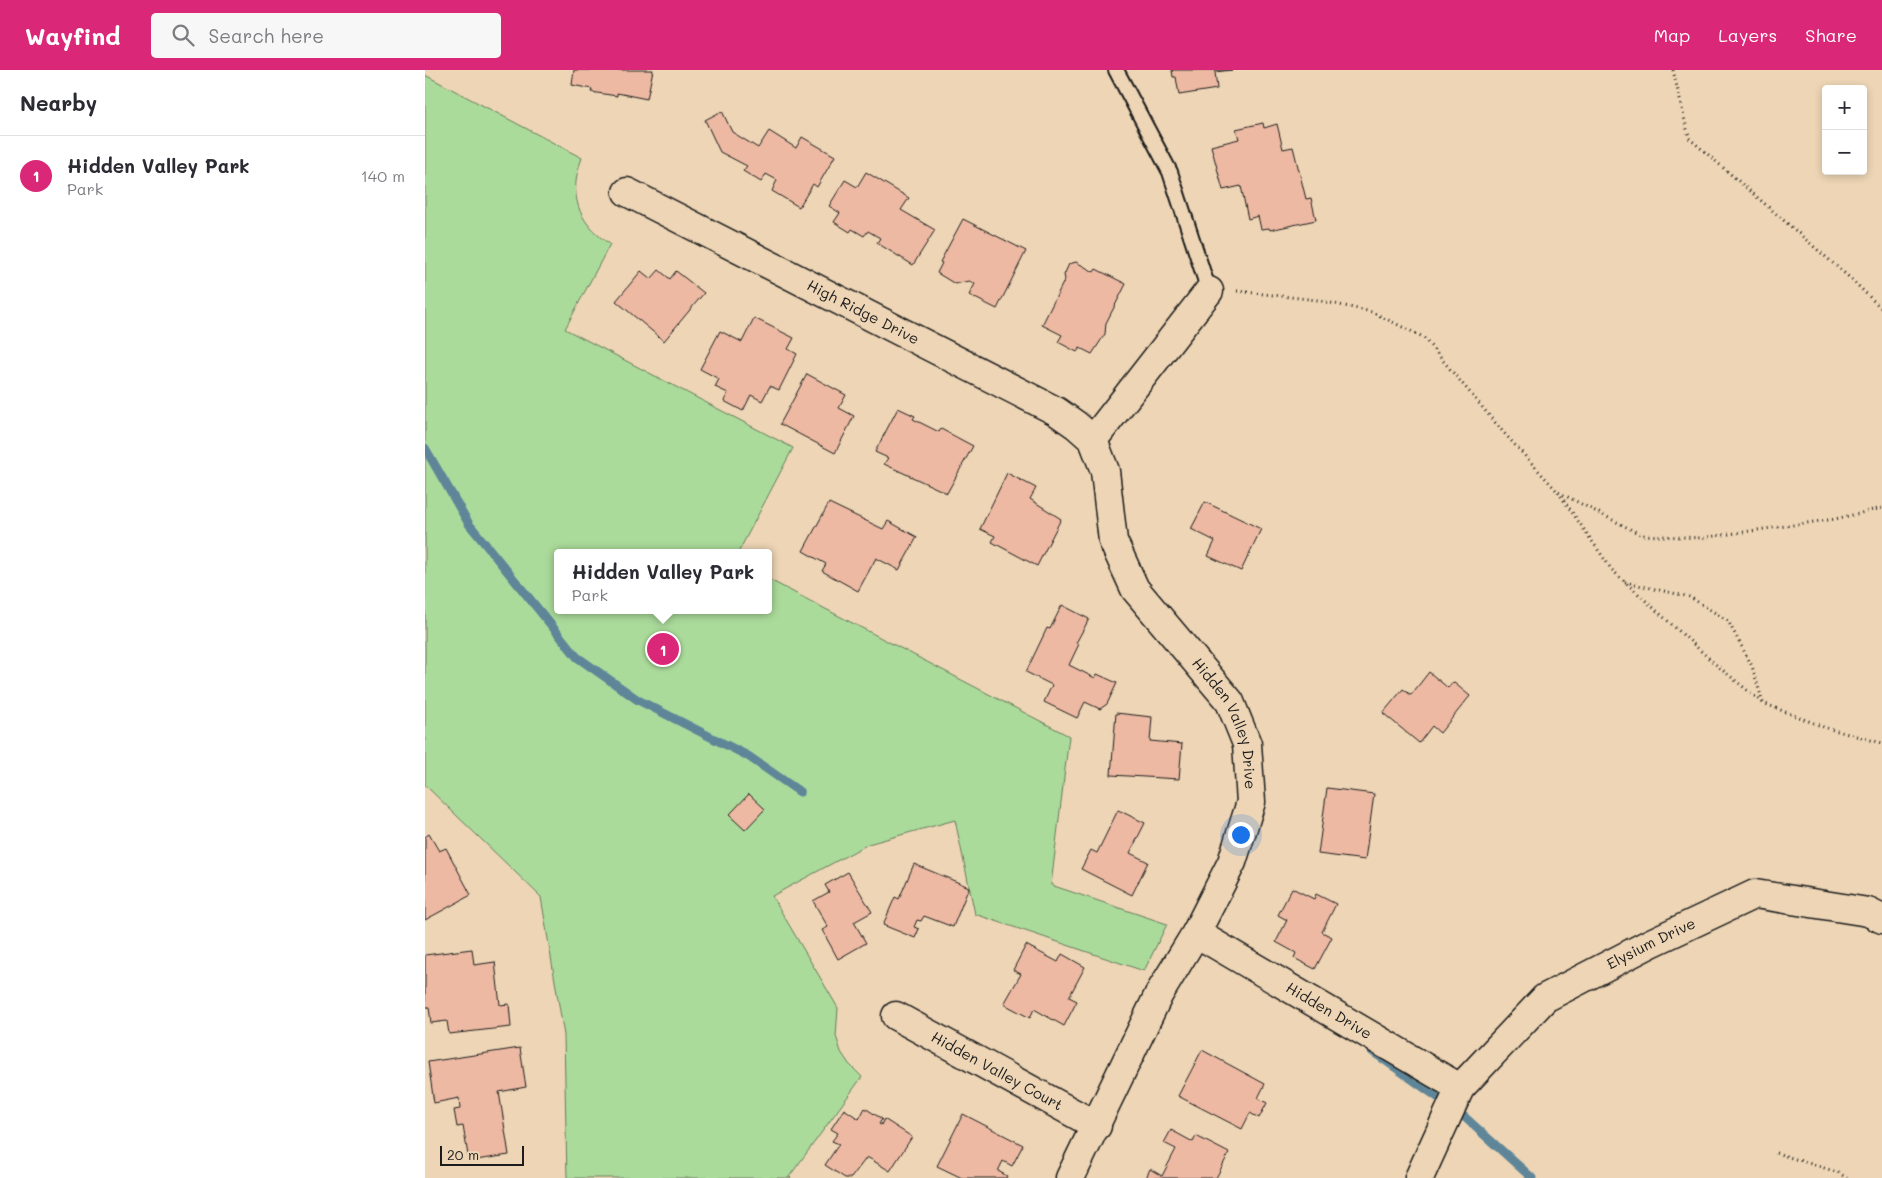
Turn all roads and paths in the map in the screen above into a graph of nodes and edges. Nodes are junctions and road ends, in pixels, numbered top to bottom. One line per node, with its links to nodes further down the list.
1 (1116, 70): 4 (lane)
2 (1673, 70): 5 (path)
3 (627, 192): 6 (street, High Ridge Drive)
4 (1209, 290): 6 (street); 7 (path)
5 (1882, 309)
6 (1093, 440): 13 (street, Hidden Valley Drive)
7 (1558, 492): 8 (path); 9 (path)
8 (1882, 508)
9 (1625, 582): 10 (path); 10 (path)
10 (1763, 703): 11 (path)
11 (1882, 743)
12 (1882, 919): 15 (street, Elysium Drive)
13 (1196, 933): 15 (street, Hidden Drive); 16 (street, Hidden Valley Drive)
14 (896, 1016): 16 (street, Hidden Valley Court)
15 (1460, 1088): 19 (street, Elysium Drive)
16 (1097, 1126): 18 (street, Hidden Valley Drive)
17 (1776, 1153): 20 (path)
18 (1070, 1178)
19 (1419, 1178)
20 (1847, 1178)

